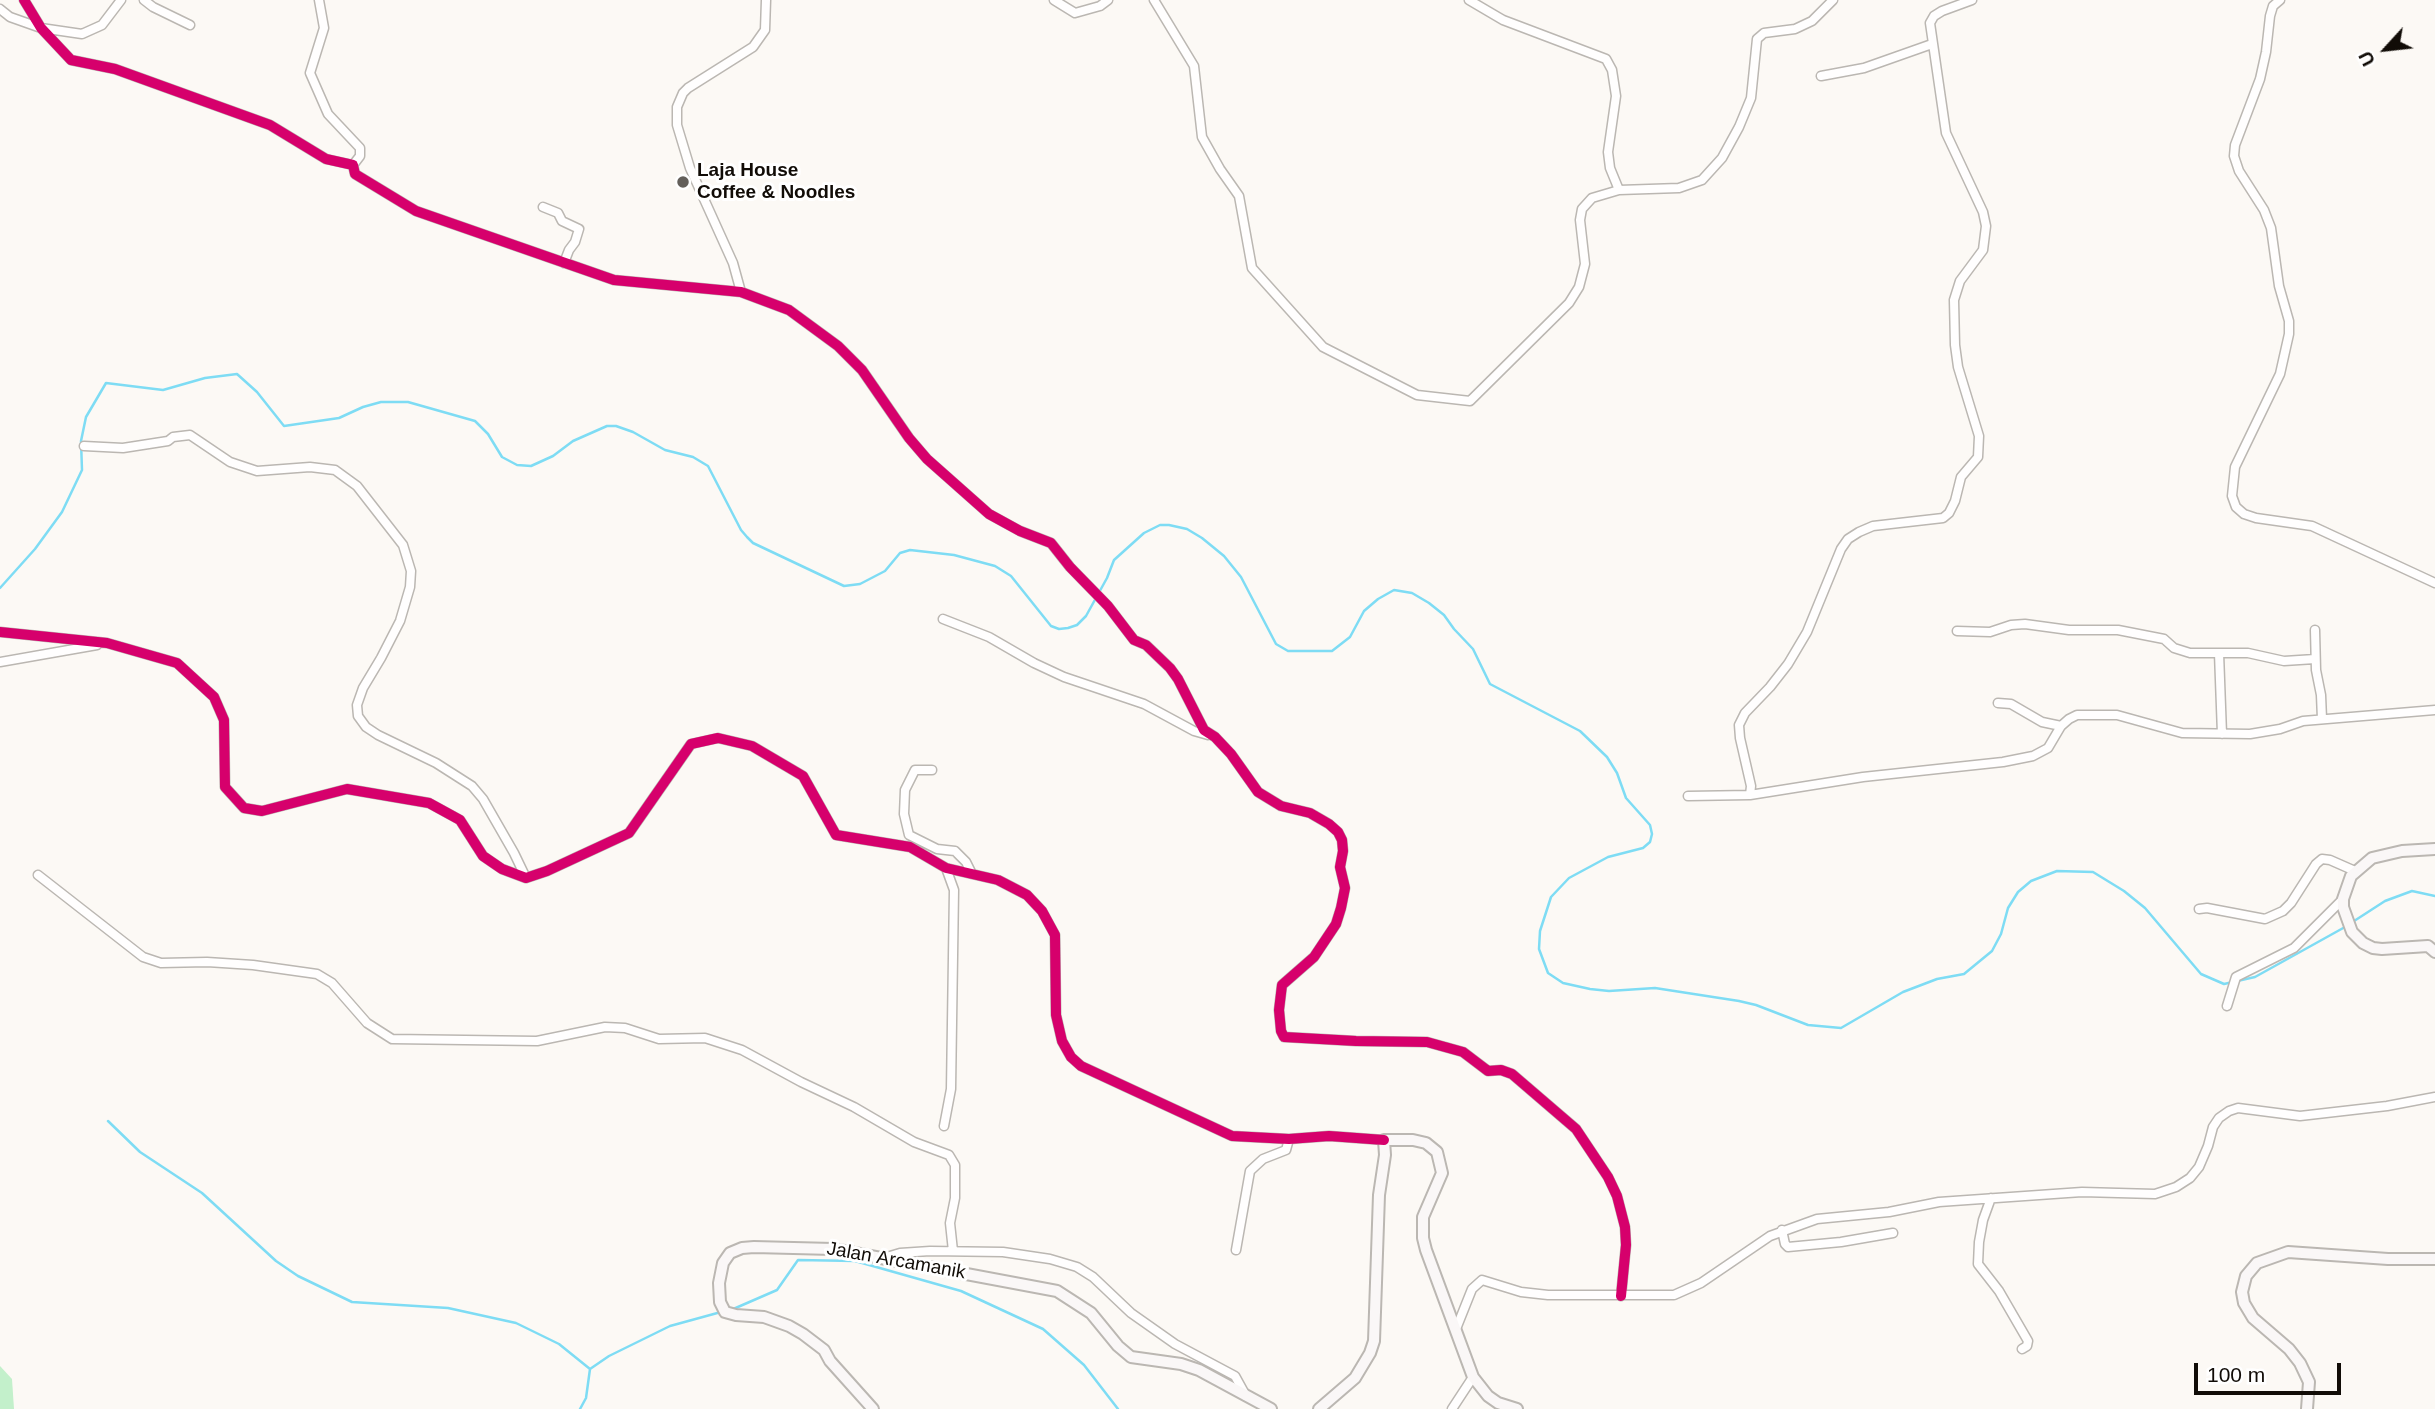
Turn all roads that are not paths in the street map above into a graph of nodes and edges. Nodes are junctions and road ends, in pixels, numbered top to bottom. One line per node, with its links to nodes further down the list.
1 (24, 0): 15 (street)
2 (121, 0): 15 (street)
3 (144, 0): 14 (street)
4 (319, 0): 18 (street)
5 (766, 0): 22 (street)
6 (1055, 0): 7 (street)
7 (1108, 0)
8 (1154, 0): 19 (street)
9 (1469, 0): 19 (street)
10 (1833, 0): 19 (street)
11 (1972, 0): 16 (street)
12 (2280, 0): 24 (street)
13 (0, 9): 15 (street)
14 (190, 25)
15 (41, 28): 18 (street)
16 (1933, 44): 17 (street); 40 (street)
17 (1821, 76)
18 (353, 165): 21 (street)
19 (1619, 190)
20 (543, 207): 21 (street)
21 (564, 263): 22 (street)
22 (741, 292): 38 (street)
23 (84, 446): 47 (street)
24 (2435, 583)
25 (943, 619): 38 (street)
26 (2315, 630): 31 (street)
27 (1958, 631): 30 (street)
28 (0, 632): 29 (street)
29 (107, 643): 32 (street); 47 (street)
30 (2218, 653): 31 (street); 37 (street)
31 (2315, 659): 35 (street)
32 (0, 662)
33 (1998, 703): 36 (street)
34 (2435, 710): 35 (street)
35 (2322, 719): 37 (street)
36 (2061, 726): 37 (street); 40 (street)
37 (2222, 734)
38 (1215, 737): 63 (street)
39 (932, 770): 46 (street)
40 (1750, 795): 41 (street)
41 (1688, 796)
42 (2435, 849): 44 (street)
43 (946, 868): 46 (street); 47 (street); 53 (street)
44 (2356, 871): 48 (street); 49 (street)
45 (38, 874): 60 (street)
46 (972, 874): 54 (street)
47 (526, 878)
48 (2343, 899): 50 (street); 51 (street)
49 (2199, 909)
50 (2435, 952)
51 (2227, 1006)
52 (2435, 1097): 56 (street)
53 (944, 1126)
54 (1289, 1139): 55 (street); 59 (street)
55 (1384, 1140): 64 (street); 70 (street)
56 (1991, 1198): 57 (street); 65 (street)
57 (1782, 1230): 58 (street); 63 (street)
58 (1893, 1233)
59 (1236, 1250)
60 (953, 1251): 62 (street); 67 (street)
61 (2435, 1259): 73 (street)
62 (886, 1260): 67 (street, Jalan Arcamanik); 68 (street, Jalan Arcamanik)
63 (1620, 1296): 64 (street)
64 (1456, 1329): 66 (street)
65 (2022, 1349)
66 (1473, 1377): 71 (street); 72 (street)
67 (1252, 1402): 69 (street, Jalan Arcamanik)
68 (873, 1409)
69 (1271, 1409)
70 (1319, 1409)
71 (1452, 1409)
72 (1517, 1409)
73 (2307, 1409)

